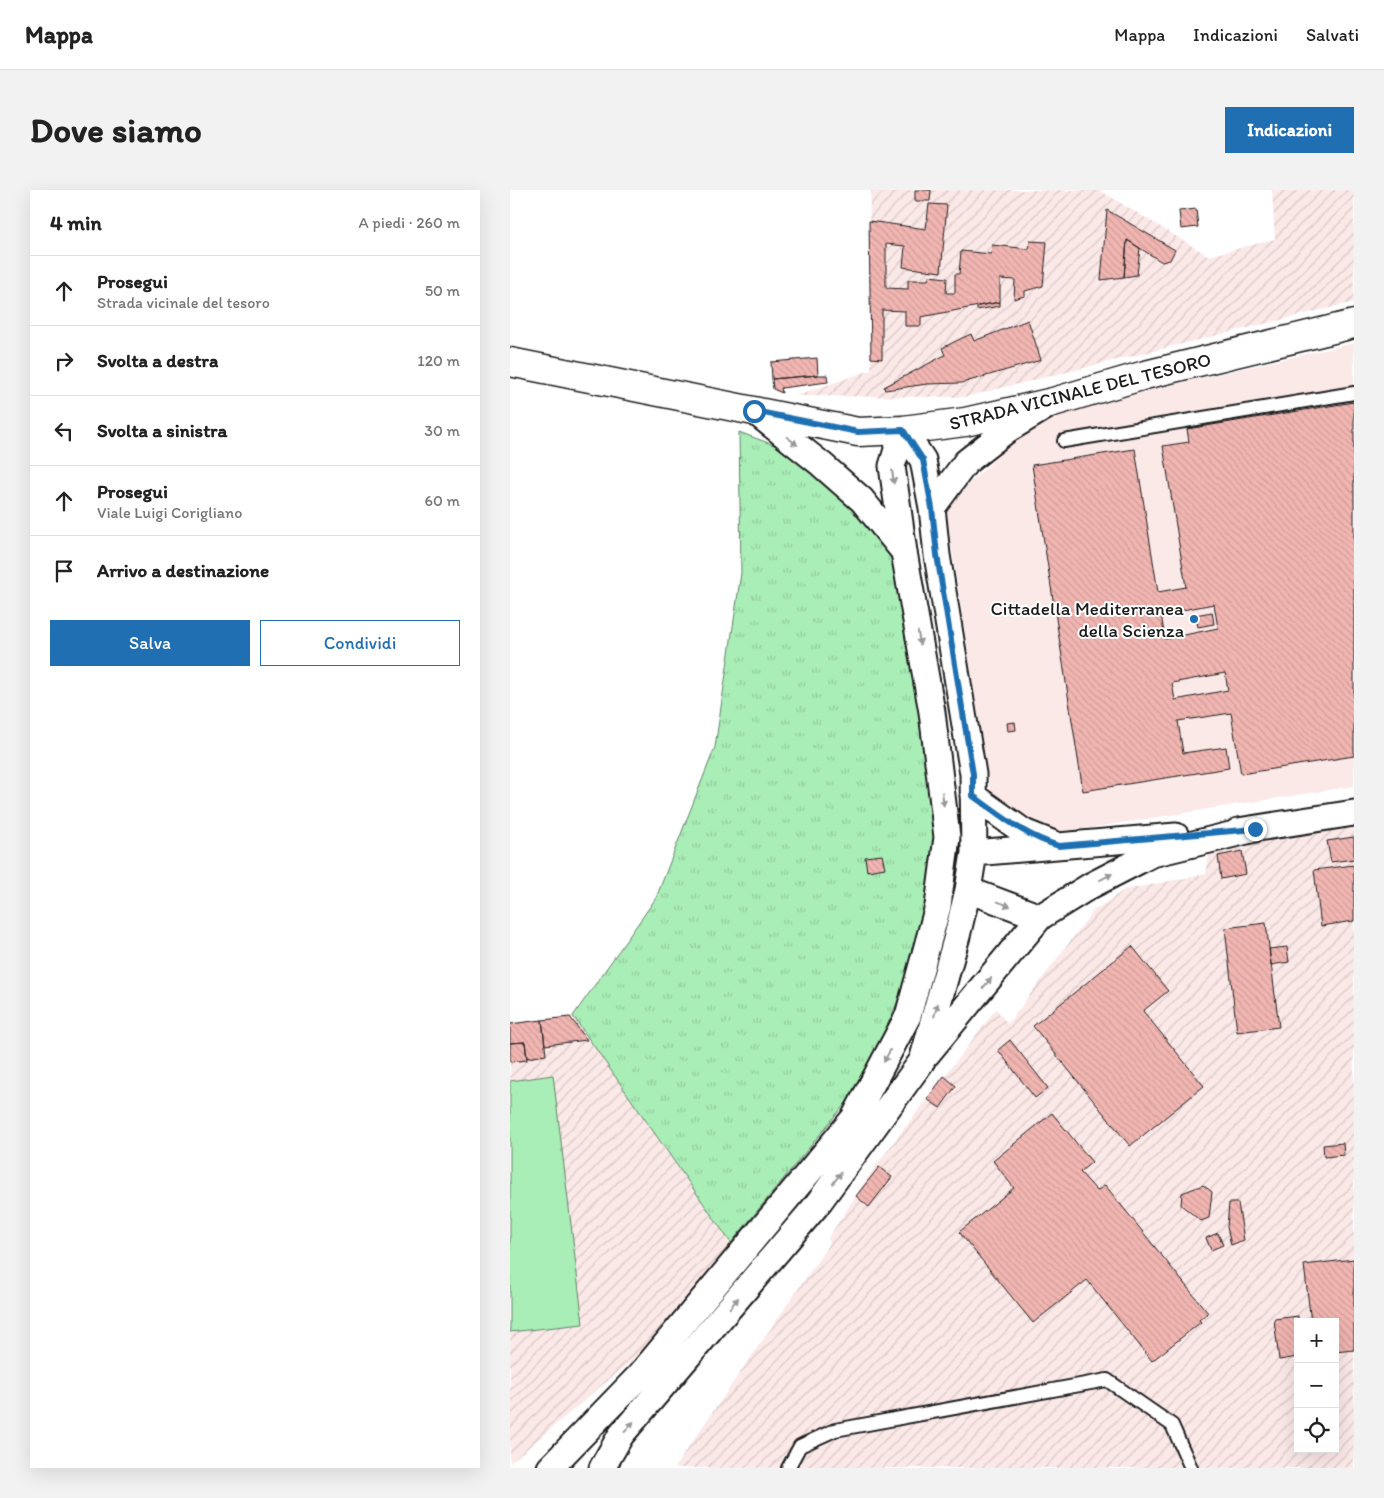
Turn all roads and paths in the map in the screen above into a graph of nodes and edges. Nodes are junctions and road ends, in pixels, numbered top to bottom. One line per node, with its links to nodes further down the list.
1 (1354, 324): 4 (main road, STRADA VICINALE DEL TESORO)
2 (510, 362): 5 (main road, STRADA VICINALE DEL TESORO)
3 (1354, 393): 7 (lane)
4 (1054, 402): 6 (main road, STRADA VICINALE DEL TESORO); 8 (street)
5 (754, 411): 6 (main road, STRADA VICINALE DEL TESORO); 9 (street, one-way to 9)
6 (903, 430): 8 (street); 9 (street, one-way to 9)
7 (1064, 440)
8 (932, 508): 10 (street)
9 (904, 552): 18 (street, one-way to 18)
10 (973, 796): 13 (street); 14 (street)
11 (1354, 813): 12 (street)
12 (1255, 829): 13 (street); 16 (street, one-way to 12)
13 (1059, 846): 14 (street)
14 (974, 853): 15 (street)
15 (968, 890): 16 (street, one-way to 16); 17 (street, one-way to 15)
16 (1040, 917): 17 (street, one-way to 16)
17 (922, 1061): 19 (street, one-way to 17)
18 (550, 1468)
19 (602, 1468)
20 (788, 1468): 21 (lane)
21 (1191, 1468)

